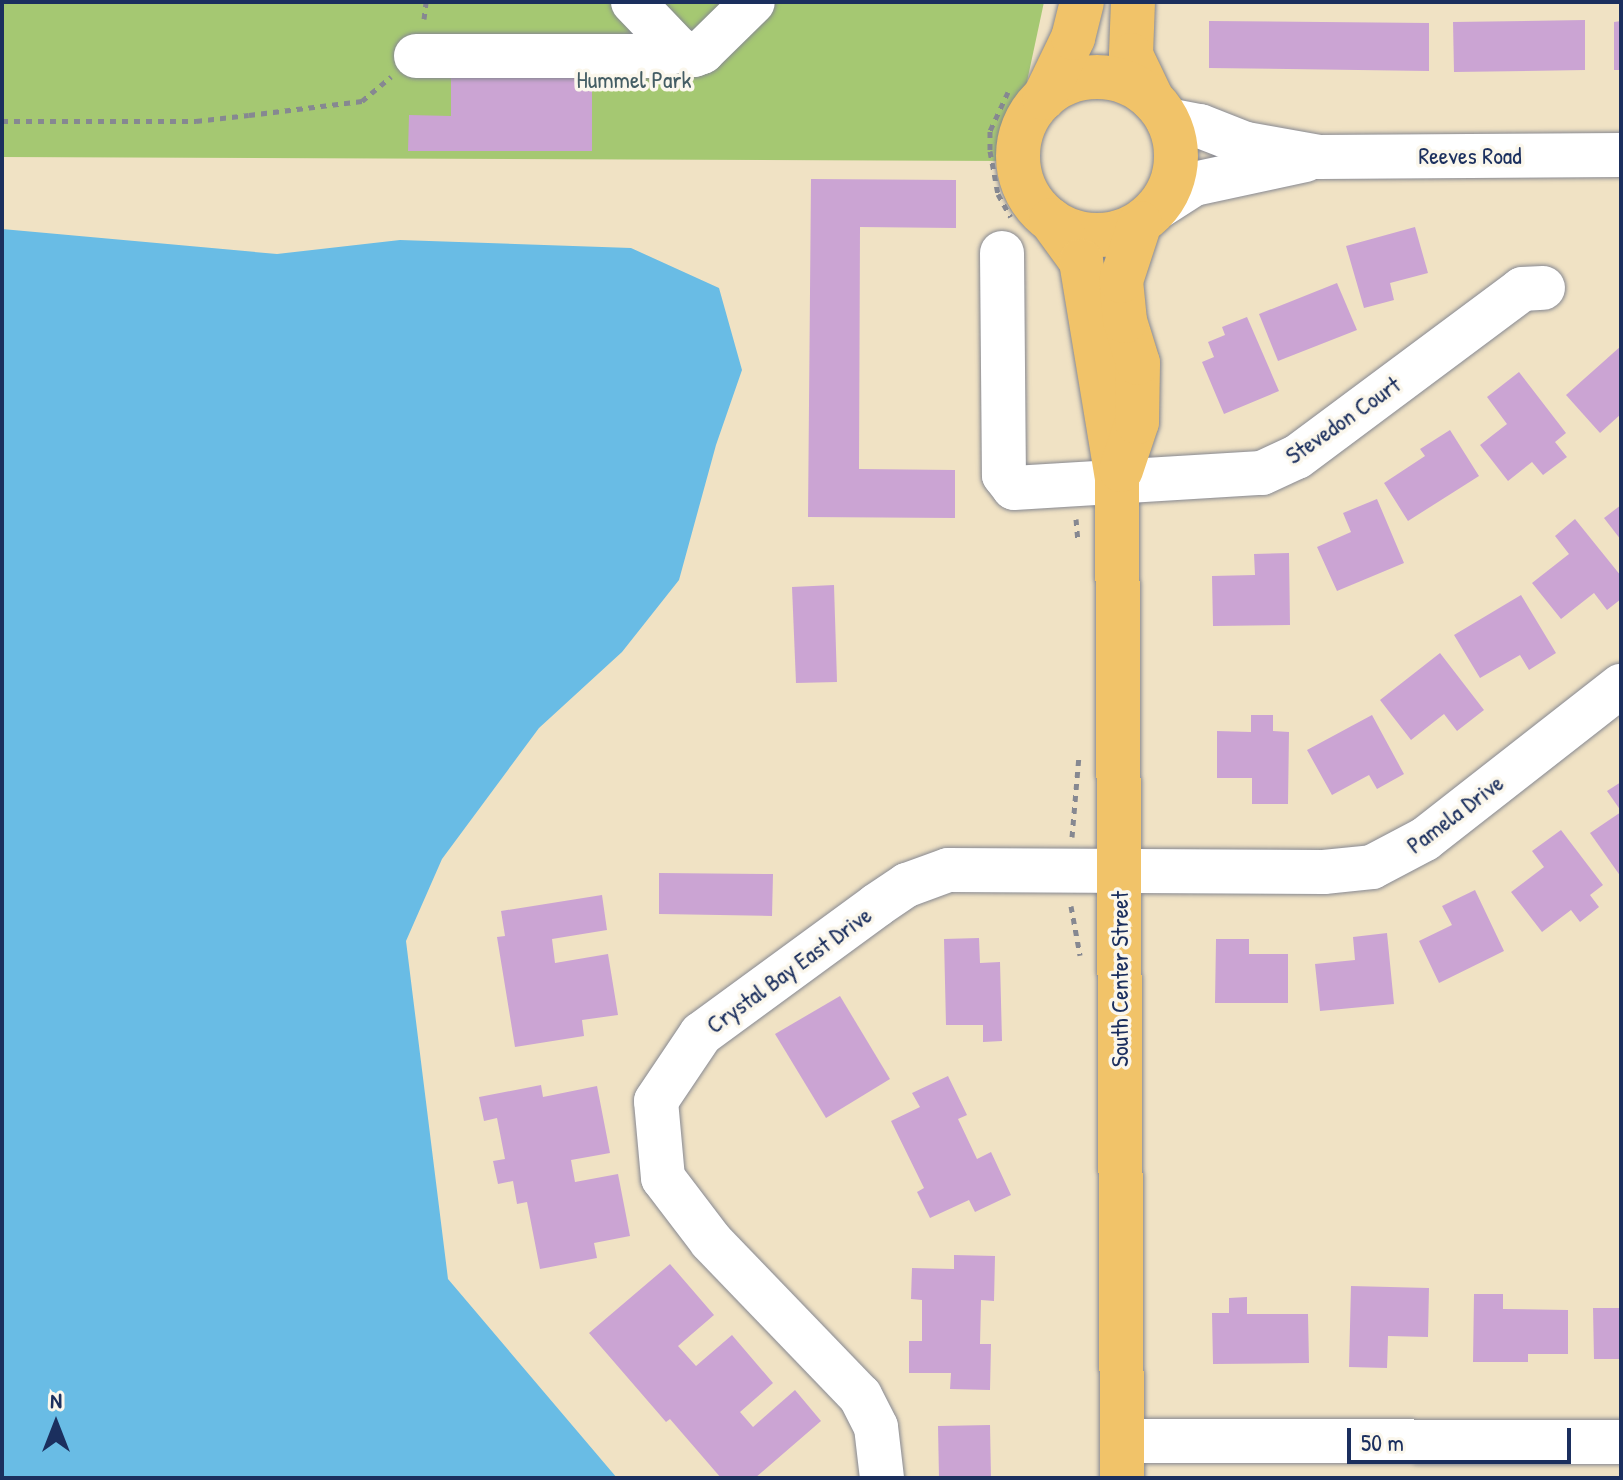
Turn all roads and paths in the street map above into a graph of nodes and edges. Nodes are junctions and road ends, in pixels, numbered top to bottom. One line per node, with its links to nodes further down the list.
1 (426, 2): 7 (path)
2 (633, 2): 6 (street)
3 (753, 2): 6 (street)
4 (1082, 2): 8 (main road)
5 (1133, 2): 9 (main road)
6 (691, 51): 7 (street)
7 (416, 56): 10 (path)
8 (1031, 91): 9 (main road); 14 (main road); 14 (path)
9 (1160, 109): 12 (street, Reeves Road); 13 (main road)
10 (2, 121)
11 (1621, 155): 12 (street, Reeves Road)
12 (1319, 157): 13 (street, Reeves Road)
13 (1149, 215): 14 (main road); 16 (main road, South Center Street)
14 (1024, 232): 16 (main road, South Center Street); 17 (street, Stevedon Court)
15 (1543, 288): 16 (street, Stevedon Court)
16 (1117, 479): 17 (street, Stevedon Court); 21 (main road, South Center Street)
17 (1075, 486): 18 (path)
18 (1078, 545)
19 (1621, 686): 21 (street, Pamela Drive)
20 (1079, 749): 22 (path)
21 (1119, 870): 22 (street, Crystal Bay East Drive); 25 (main road, South Center Street)
22 (1074, 872): 23 (path); 26 (street, Crystal Bay East Drive)
23 (1081, 964)
24 (1621, 1442): 25 (street)
25 (1122, 1460)
26 (882, 1478)

